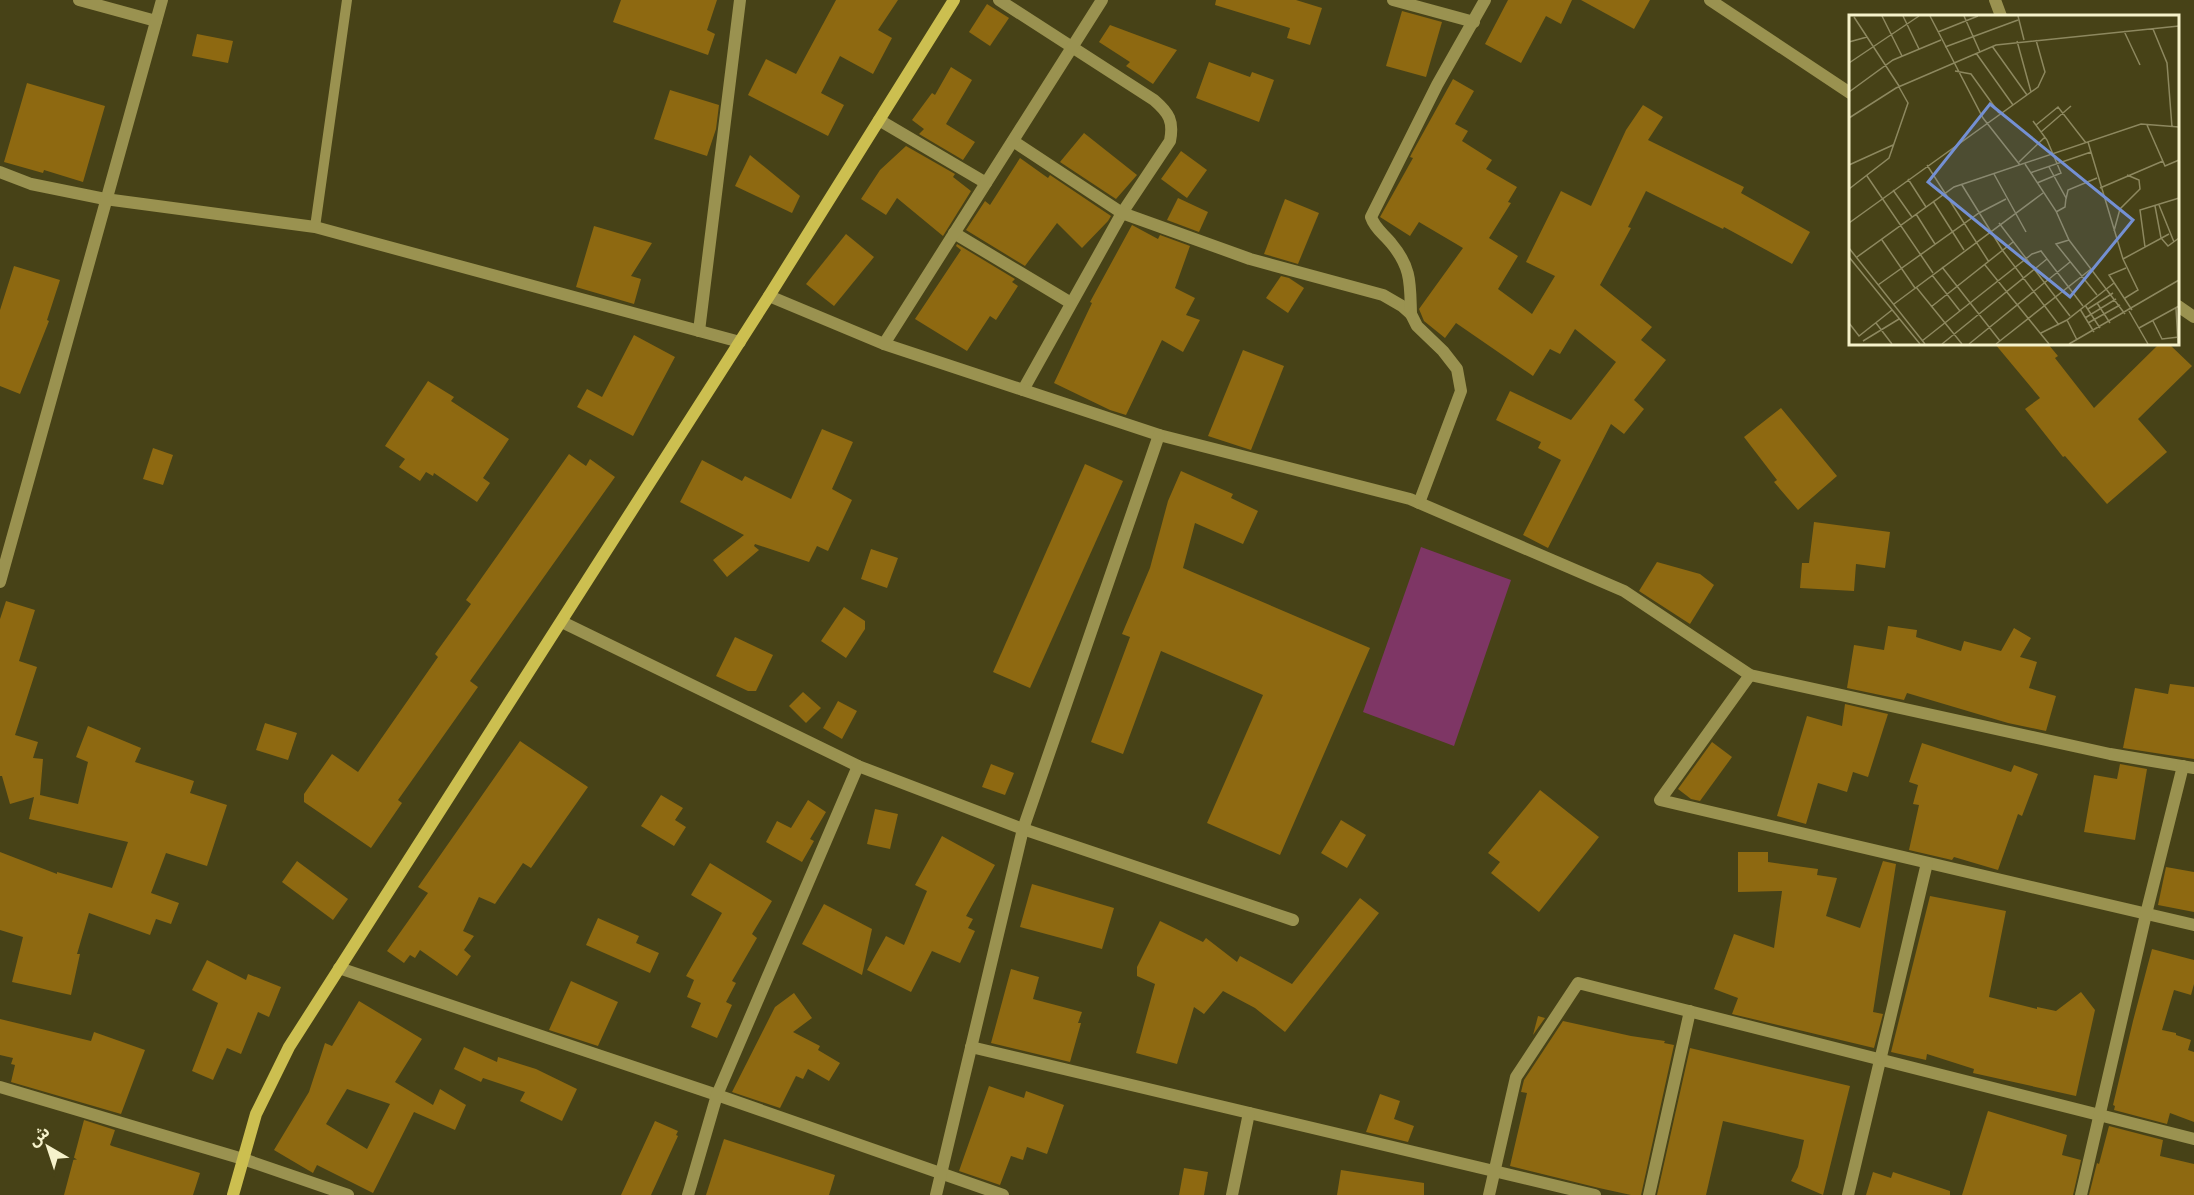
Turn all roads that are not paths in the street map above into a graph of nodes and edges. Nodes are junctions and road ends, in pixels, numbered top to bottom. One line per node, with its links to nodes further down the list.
1 (79, 0): 13 (street)
2 (162, 0): 13 (street)
3 (347, 0): 23 (lane)
4 (740, 0): 30 (street)
5 (954, 0): 17 (street)
6 (999, 0): 15 (street)
7 (1102, 0): 15 (street)
8 (1393, 0): 14 (street)
9 (1485, 0): 14 (street)
10 (1710, 0): 16 (street)
11 (1995, 0): 12 (street)
12 (2001, 15)
13 (156, 21): 21 (street)
14 (1474, 22): 28 (street)
15 (1072, 47): 18 (street); 22 (street)
16 (1849, 92)
17 (879, 120): 20 (street); 25 (street)
18 (1013, 141): 20 (street); 22 (street)
19 (0, 172): 21 (street)
20 (986, 183): 24 (street)
21 (105, 199): 23 (street); 36 (street)
22 (1122, 213): 26 (street); 28 (street)
23 (315, 227): 30 (street)
24 (954, 233): 26 (street); 32 (street)
25 (769, 296): 31 (street); 32 (street)
26 (1071, 303): 33 (street)
27 (2179, 307): 29 (street)
28 (1411, 314): 35 (street)
29 (2194, 317)
30 (699, 331): 31 (street)
31 (740, 342): 37 (street)
32 (884, 344): 33 (street)
33 (1023, 390): 34 (street)
34 (1159, 435): 35 (street); 41 (street)
35 (1419, 504): 38 (street)
36 (0, 582)
37 (562, 622): 39 (street); 46 (street)
38 (1750, 675): 40 (street); 42 (street)
39 (858, 766): 41 (street); 51 (street)
40 (2188, 767): 43 (street)
41 (1023, 829): 44 (street); 48 (street)
42 (1927, 862): 43 (street); 49 (street)
43 (2146, 914): 45 (street); 53 (street)
44 (1293, 920)
45 (2194, 925)
46 (339, 968): 51 (street); 55 (street)
47 (1690, 1011): 49 (street); 56 (street); 66 (street)
48 (971, 1047): 52 (street); 57 (street)
49 (1880, 1059): 53 (street); 67 (street)
50 (0, 1087): 55 (street)
51 (717, 1095): 57 (street); 60 (street)
52 (1249, 1113): 56 (street); 63 (street)
53 (2098, 1114): 54 (street); 68 (street)
54 (2194, 1139)
55 (243, 1160): 58 (street); 59 (street)
56 (1495, 1171): 64 (street); 65 (street)
57 (941, 1174): 61 (street); 62 (street)
58 (234, 1195)
59 (348, 1195)
60 (688, 1195)
61 (936, 1195)
62 (1003, 1195)
63 (1232, 1195)
64 (1489, 1195)
65 (1596, 1195)
66 (1649, 1195)
67 (1848, 1195)
68 (2081, 1195)

